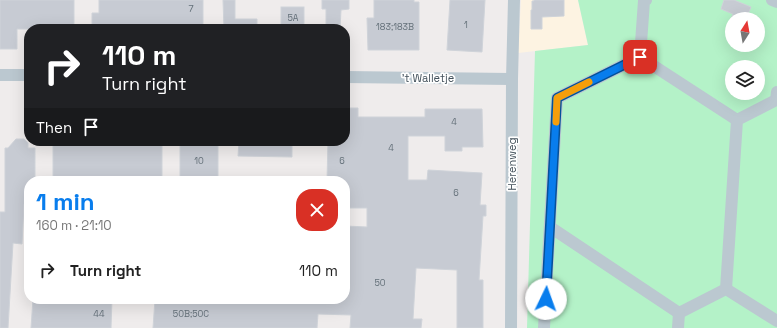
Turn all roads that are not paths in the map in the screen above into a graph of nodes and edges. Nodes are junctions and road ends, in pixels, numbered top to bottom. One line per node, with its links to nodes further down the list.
1 (514, 0): 9 (street, Herenweg)
2 (646, 0): 5 (street)
3 (772, 0): 4 (street)
4 (777, 2)
5 (640, 57): 12 (street); 13 (street)
6 (0, 75): 7 (street)
7 (24, 75)
8 (350, 77): 9 (street, 't Walletje)
9 (512, 78): 17 (street, Herenweg)
10 (777, 92): 11 (street)
11 (777, 101): 12 (street)
12 (736, 120): 14 (street)
13 (550, 227): 15 (street); 18 (street)
14 (726, 289): 15 (street); 16 (street)
15 (679, 312): 19 (street)
16 (777, 321)
17 (511, 328)
18 (544, 328)
19 (678, 328)

